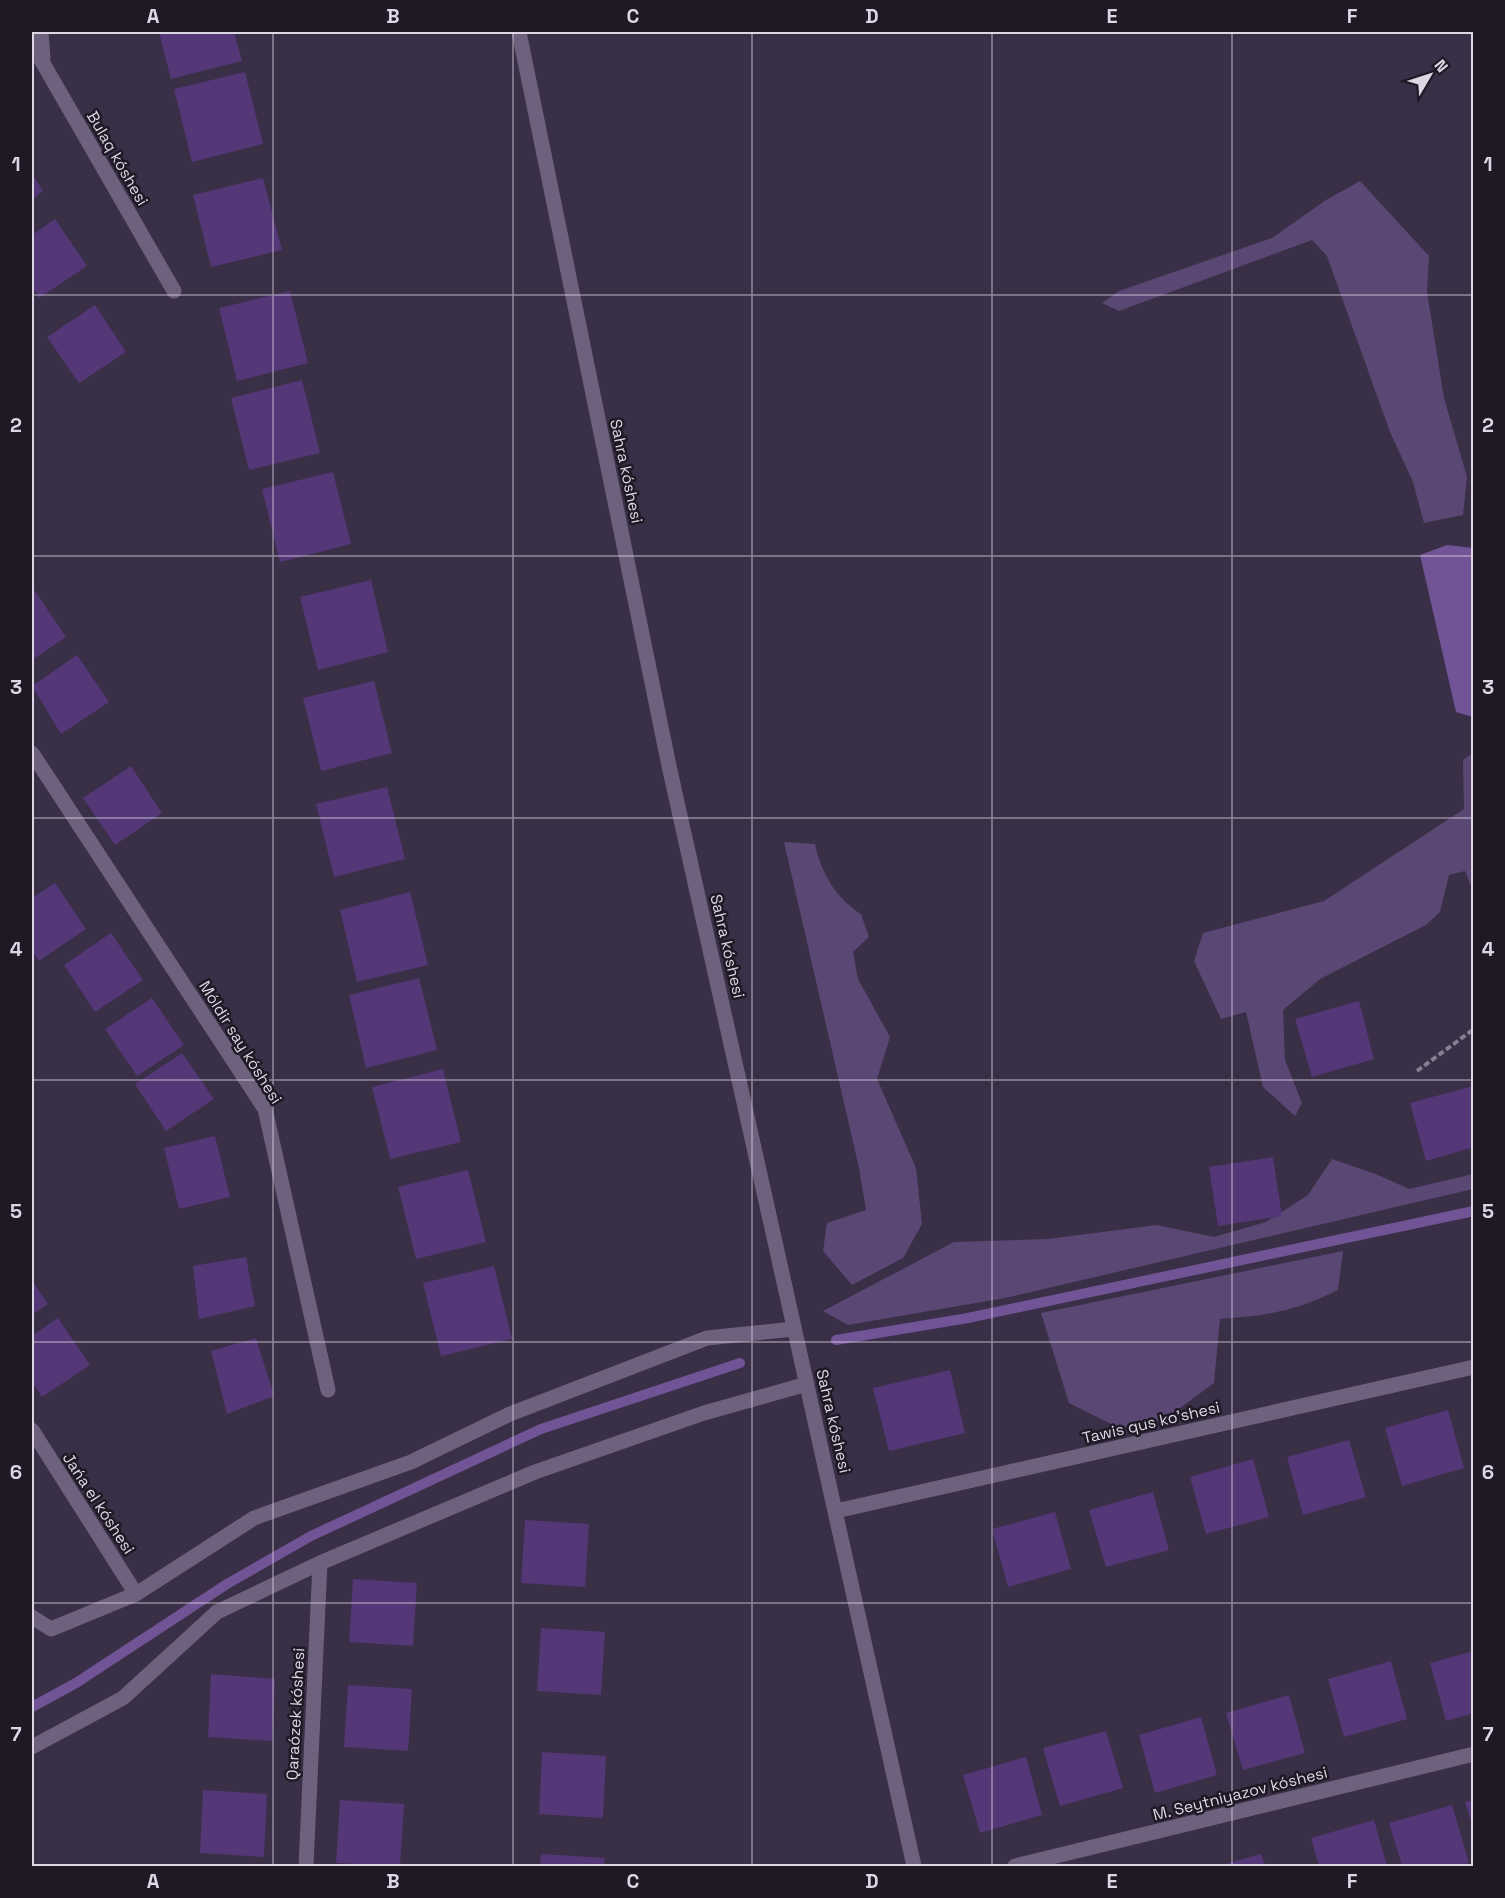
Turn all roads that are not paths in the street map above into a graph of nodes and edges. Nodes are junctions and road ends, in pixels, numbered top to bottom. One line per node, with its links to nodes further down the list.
1 (41, 32): 4 (street)
2 (519, 32): 7 (street, Sahra kóshesi)
3 (32, 44): 4 (street, Bulaq kóshesi)
4 (44, 65): 5 (street, Bulaq kóshesi)
5 (174, 291)
6 (32, 753): 10 (street, Móldir say kóshesi)
7 (794, 1329): 9 (street, Sahra kóshesi); 14 (street)
8 (1473, 1367): 12 (street, Tawis qus ko'shesi)
9 (807, 1384): 12 (street, Sahra kóshesi); 13 (street)
10 (328, 1390)
11 (32, 1430): 14 (street, Jańa el kóshesi)
12 (836, 1511): 19 (street, Sahra kóshesi)
13 (320, 1563): 16 (street); 18 (street, Qaraózek kóshesi)
14 (136, 1594): 15 (street)
15 (32, 1617)
16 (32, 1747)
17 (1473, 1754): 20 (street, M. Seytniyazov kóshesi)
18 (306, 1866)
19 (914, 1866)
20 (1015, 1866)

